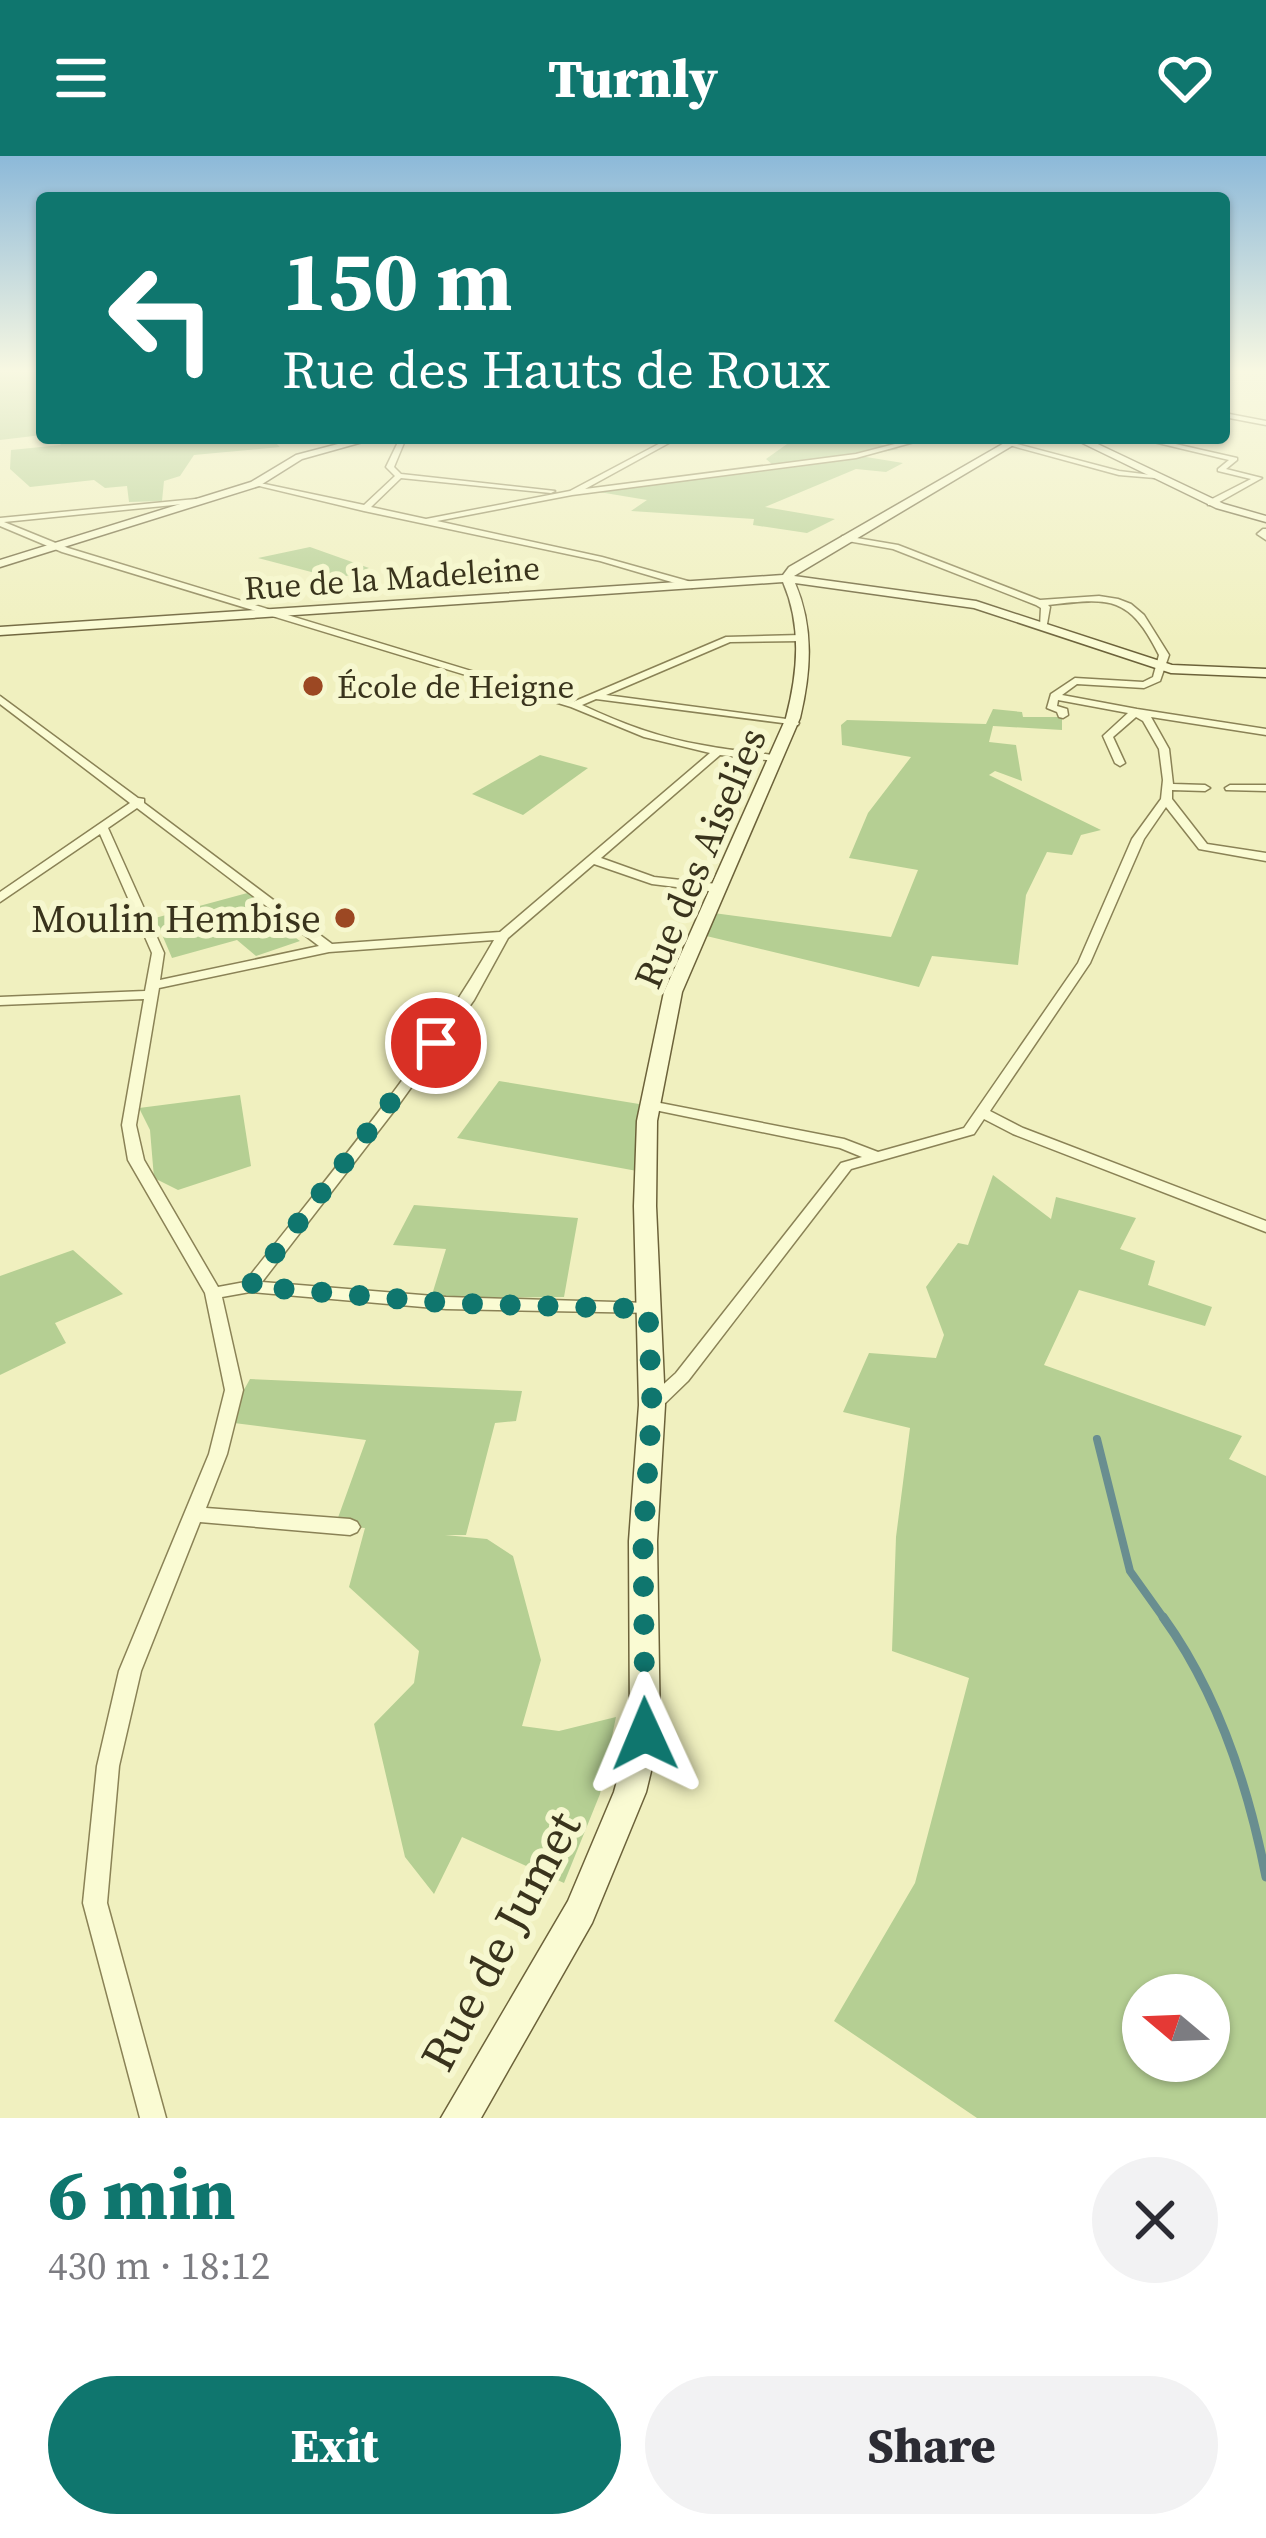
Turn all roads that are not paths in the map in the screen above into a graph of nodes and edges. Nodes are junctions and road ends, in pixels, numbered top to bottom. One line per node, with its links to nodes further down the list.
1 (291, 462): 11 (street)
2 (392, 462): 9 (street)
3 (630, 462): 12 (street)
4 (807, 462): 12 (street)
5 (980, 462): 20 (street)
6 (1084, 462): 10 (street)
7 (1125, 462): 10 (street)
8 (1232, 462): 15 (street)
9 (399, 476): 12 (street); 16 (street)
10 (1155, 476): 15 (street)
11 (255, 484): 14 (street); 16 (street)
12 (568, 493): 13 (street); 13 (street)
13 (551, 496): 19 (street)
14 (203, 500): 18 (street); 21 (street)
15 (1211, 502): 17 (street)
16 (364, 509): 19 (street)
17 (1266, 519)
18 (0, 522): 21 (street)
19 (421, 522): 24 (street)
20 (845, 538): 23 (street); 25 (street)
21 (58, 546): 22 (street); 26 (street)
22 (0, 564)
23 (788, 578): 24 (street, Rue de la Madeleine); 27 (street, Rue de la Madeleine); 29 (street, Rue des Aiselies)
24 (692, 585): 26 (street, Rue de la Madeleine)
25 (1039, 603): 27 (street); 30 (street)
26 (272, 613): 28 (street, Rue de la Madeleine); 36 (street)
27 (1043, 625): 30 (street, Rue de la Madeleine)
28 (0, 631)
29 (801, 638): 34 (street); 39 (street, Rue des Aiselies)
30 (1160, 665): 31 (street, Rue de la Madeleine); 32 (street)
31 (1266, 673)
32 (1144, 685): 33 (street); 37 (street)
33 (1054, 696): 37 (street); 38 (street)
34 (595, 697): 36 (street); 39 (street)
35 (0, 699): 48 (street)
36 (574, 705): 41 (street)
37 (1132, 710): 40 (street); 43 (street); 47 (street)
38 (1063, 715)
39 (794, 723): 42 (street, Rue des Aiselies)
40 (1266, 732)
41 (716, 753): 42 (street); 51 (street)
42 (775, 758): 52 (street, Rue des Aiselies)
43 (1120, 763)
44 (1205, 788): 47 (street)
45 (1230, 788): 46 (street)
46 (1266, 788)
47 (1167, 793): 50 (street); 59 (street)
48 (140, 801): 49 (street); 55 (street)
49 (102, 826): 53 (street); 56 (street)
50 (1266, 857)
51 (595, 860): 52 (street); 54 (street)
52 (717, 888): 58 (street, Rue des Aiselies)
53 (0, 898)
54 (503, 936): 55 (street); 62 (street)
55 (329, 948): 56 (street)
56 (153, 990): 57 (street); 63 (street)
57 (0, 1000)
58 (650, 1105): 60 (street); 64 (street, Rue des Aiselies)
59 (981, 1112): 60 (street); 61 (street)
60 (874, 1156): 65 (street)
61 (1266, 1227)
62 (250, 1286): 63 (street); 64 (street)
63 (213, 1293): 66 (street)
64 (648, 1309): 65 (street, Rue de Jumet)
65 (652, 1405): 69 (street, Rue de Jumet)
66 (193, 1514): 67 (street); 68 (street)
67 (350, 1527)
68 (153, 2118)
69 (460, 2118)

